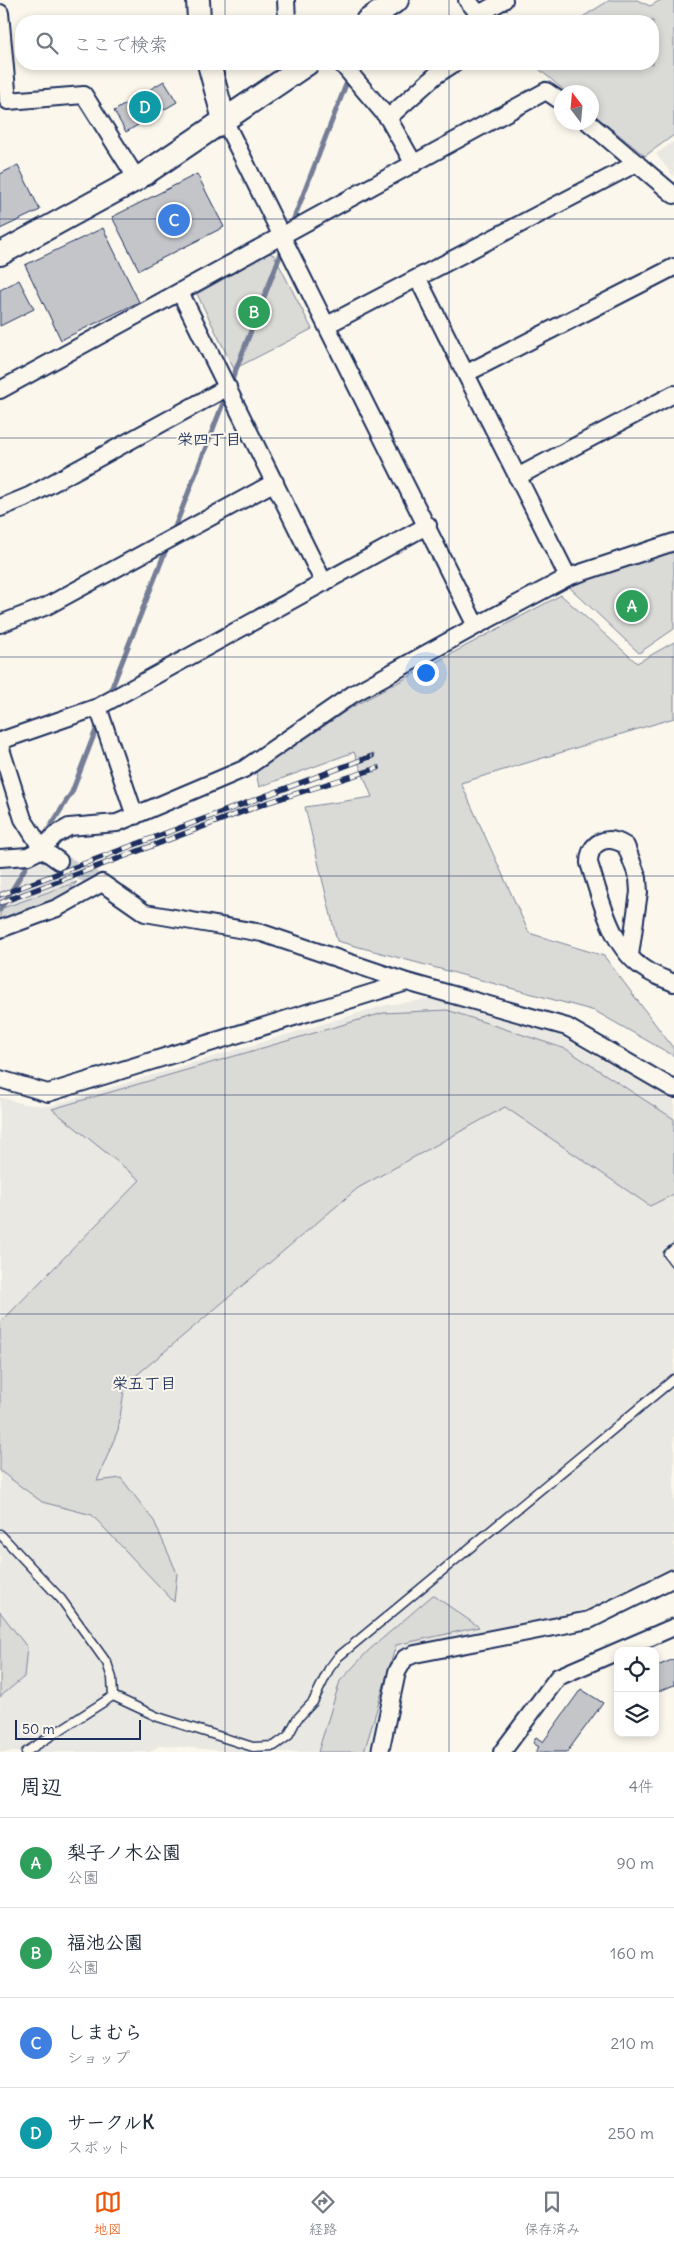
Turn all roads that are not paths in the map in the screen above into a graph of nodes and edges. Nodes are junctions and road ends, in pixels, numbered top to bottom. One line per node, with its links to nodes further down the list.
1 (198, 0): 7 (street)
2 (286, 0): 8 (street)
3 (397, 0): 9 (street)
4 (467, 0): 10 (street)
5 (504, 0): 11 (street)
6 (0, 12): 22 (street)
7 (199, 15)
8 (287, 15)
9 (376, 15)
10 (477, 15)
11 (483, 15)
12 (211, 70): 18 (street)
13 (294, 70): 18 (street)
14 (347, 70): 17 (street)
15 (444, 70): 17 (street)
16 (554, 96): 21 (street)
17 (388, 118): 21 (street)
18 (224, 120): 22 (street); 24 (street)
19 (598, 130): 20 (street)
20 (637, 163): 23 (street); 27 (street)
21 (414, 164): 24 (street)
22 (137, 180): 25 (street)
23 (674, 195)
24 (283, 236): 28 (street); 29 (street)
25 (0, 254)
26 (674, 267): 30 (street)
27 (418, 279): 29 (street); 30 (street)
28 (180, 292): 31 (street); 32 (street)
29 (327, 325): 37 (street)
30 (467, 373): 34 (street)
31 (228, 387): 35 (street); 36 (street)
32 (0, 390)
33 (674, 394): 34 (street)
34 (516, 477): 39 (street)
35 (275, 482): 40 (street); 41 (street)
36 (0, 508)
37 (428, 525): 40 (street); 42 (street)
38 (674, 542): 39 (street)
39 (568, 577): 42 (street)
40 (324, 583): 43 (street)
41 (0, 624)
42 (476, 626): 46 (street)
43 (98, 707): 44 (street); 46 (street)
44 (0, 741)
45 (0, 746): 47 (street)
46 (135, 816): 47 (street)
47 (42, 850): 48 (street); 49 (street)
48 (0, 858)
49 (59, 861)
50 (0, 929): 52 (street)
51 (630, 955): 51 (street); 53 (street)
52 (407, 982): 54 (street); 55 (street)
53 (674, 984)
54 (0, 1079)
55 (674, 1089)
56 (674, 1249): 57 (lane)
57 (674, 1262)
58 (674, 1379): 62 (lane)
59 (0, 1534): 62 (lane)
60 (674, 1578): 64 (street)
61 (674, 1627): 65 (street)
62 (113, 1696): 63 (lane)
63 (26, 1752)
64 (380, 1752)
65 (502, 1752)

